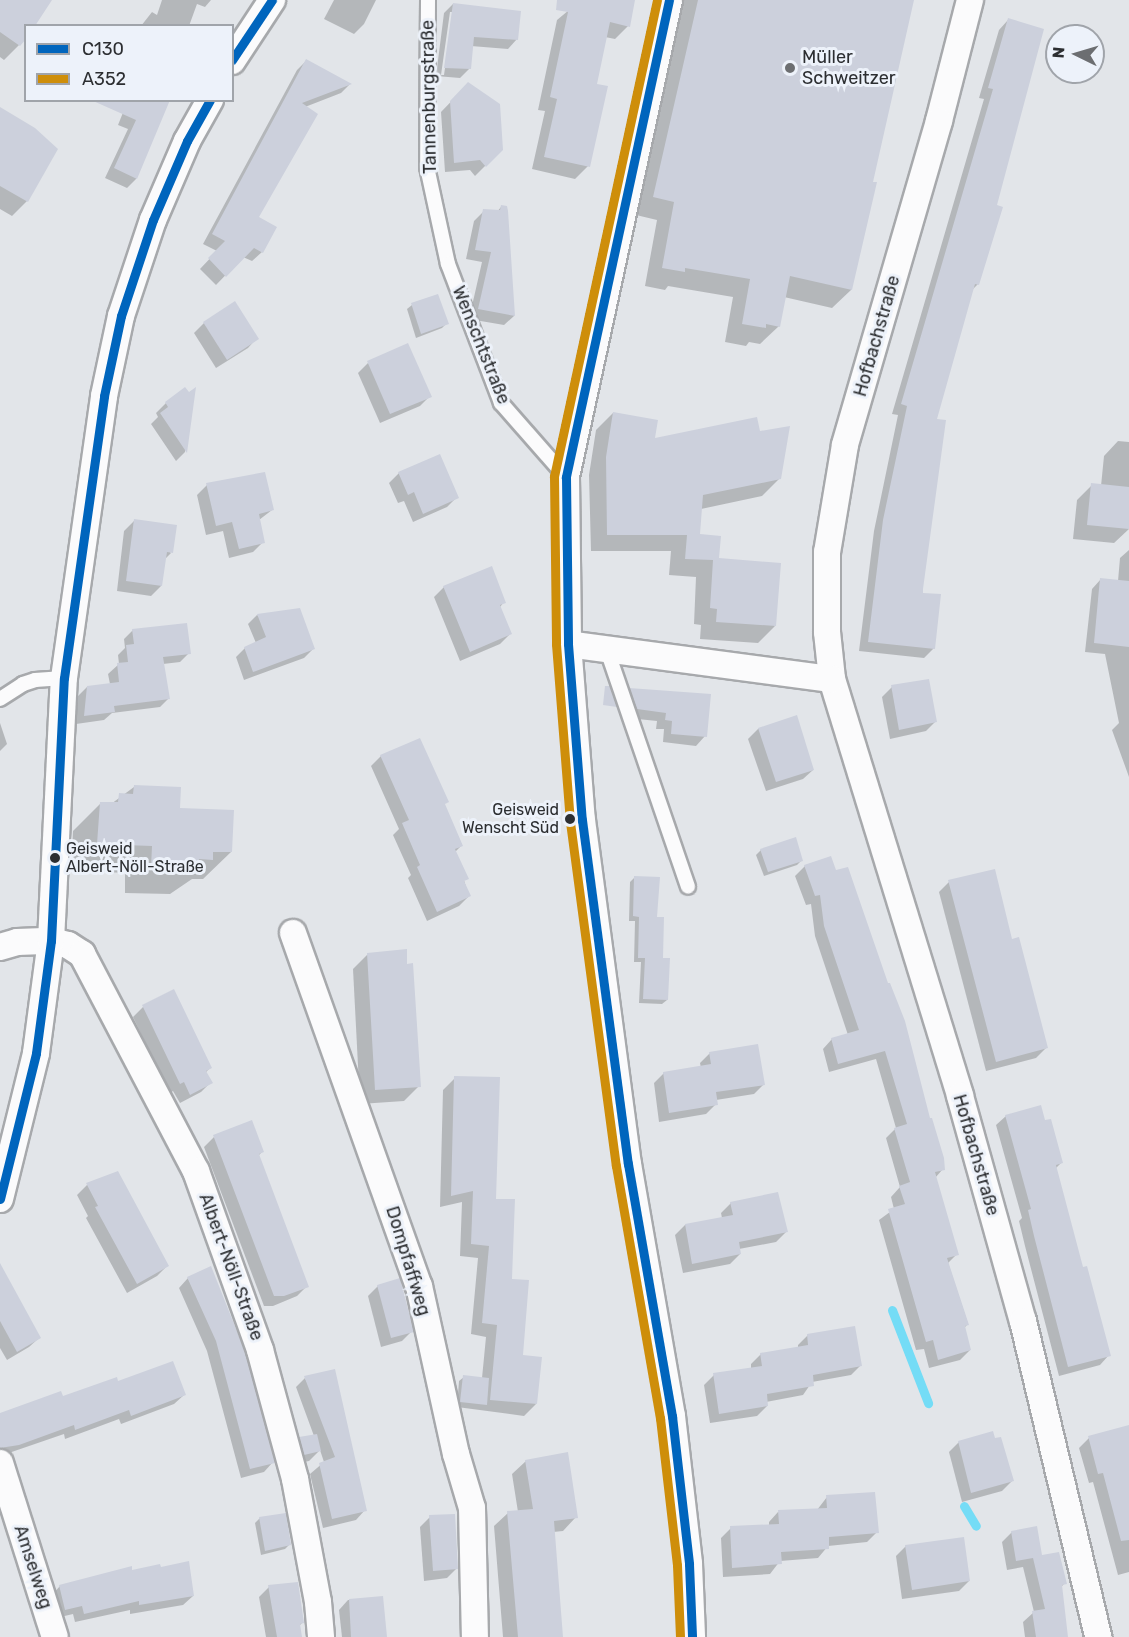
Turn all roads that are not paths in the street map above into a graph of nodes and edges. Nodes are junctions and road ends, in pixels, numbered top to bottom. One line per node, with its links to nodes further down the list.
1 (272, 0): 5 (street)
2 (428, 0): 7 (lane, Tannenburgstraße)
3 (669, 0): 8 (street)
4 (970, 0): 12 (street, Hofbachstraße)
5 (234, 58)
6 (209, 102): 11 (street)
7 (448, 264): 8 (lane, Wenschtstraße)
8 (566, 477): 9 (street)
9 (568, 644): 10 (street); 23 (street)
10 (607, 650): 12 (street); 14 (lane)
11 (64, 678): 13 (lane); 16 (street)
12 (832, 679): 24 (street, Hofbachstraße)
13 (0, 699)
14 (688, 886)
15 (293, 933): 22 (street, Dompfaffweg)
16 (51, 941): 17 (street); 18 (street); 21 (street, Albert-Nöll-Straße)
17 (0, 947)
18 (0, 1198)
19 (0, 1463): 20 (street, Amselweg)
20 (56, 1637)
21 (321, 1637)
22 (475, 1637)
23 (692, 1637)
24 (1098, 1637)

